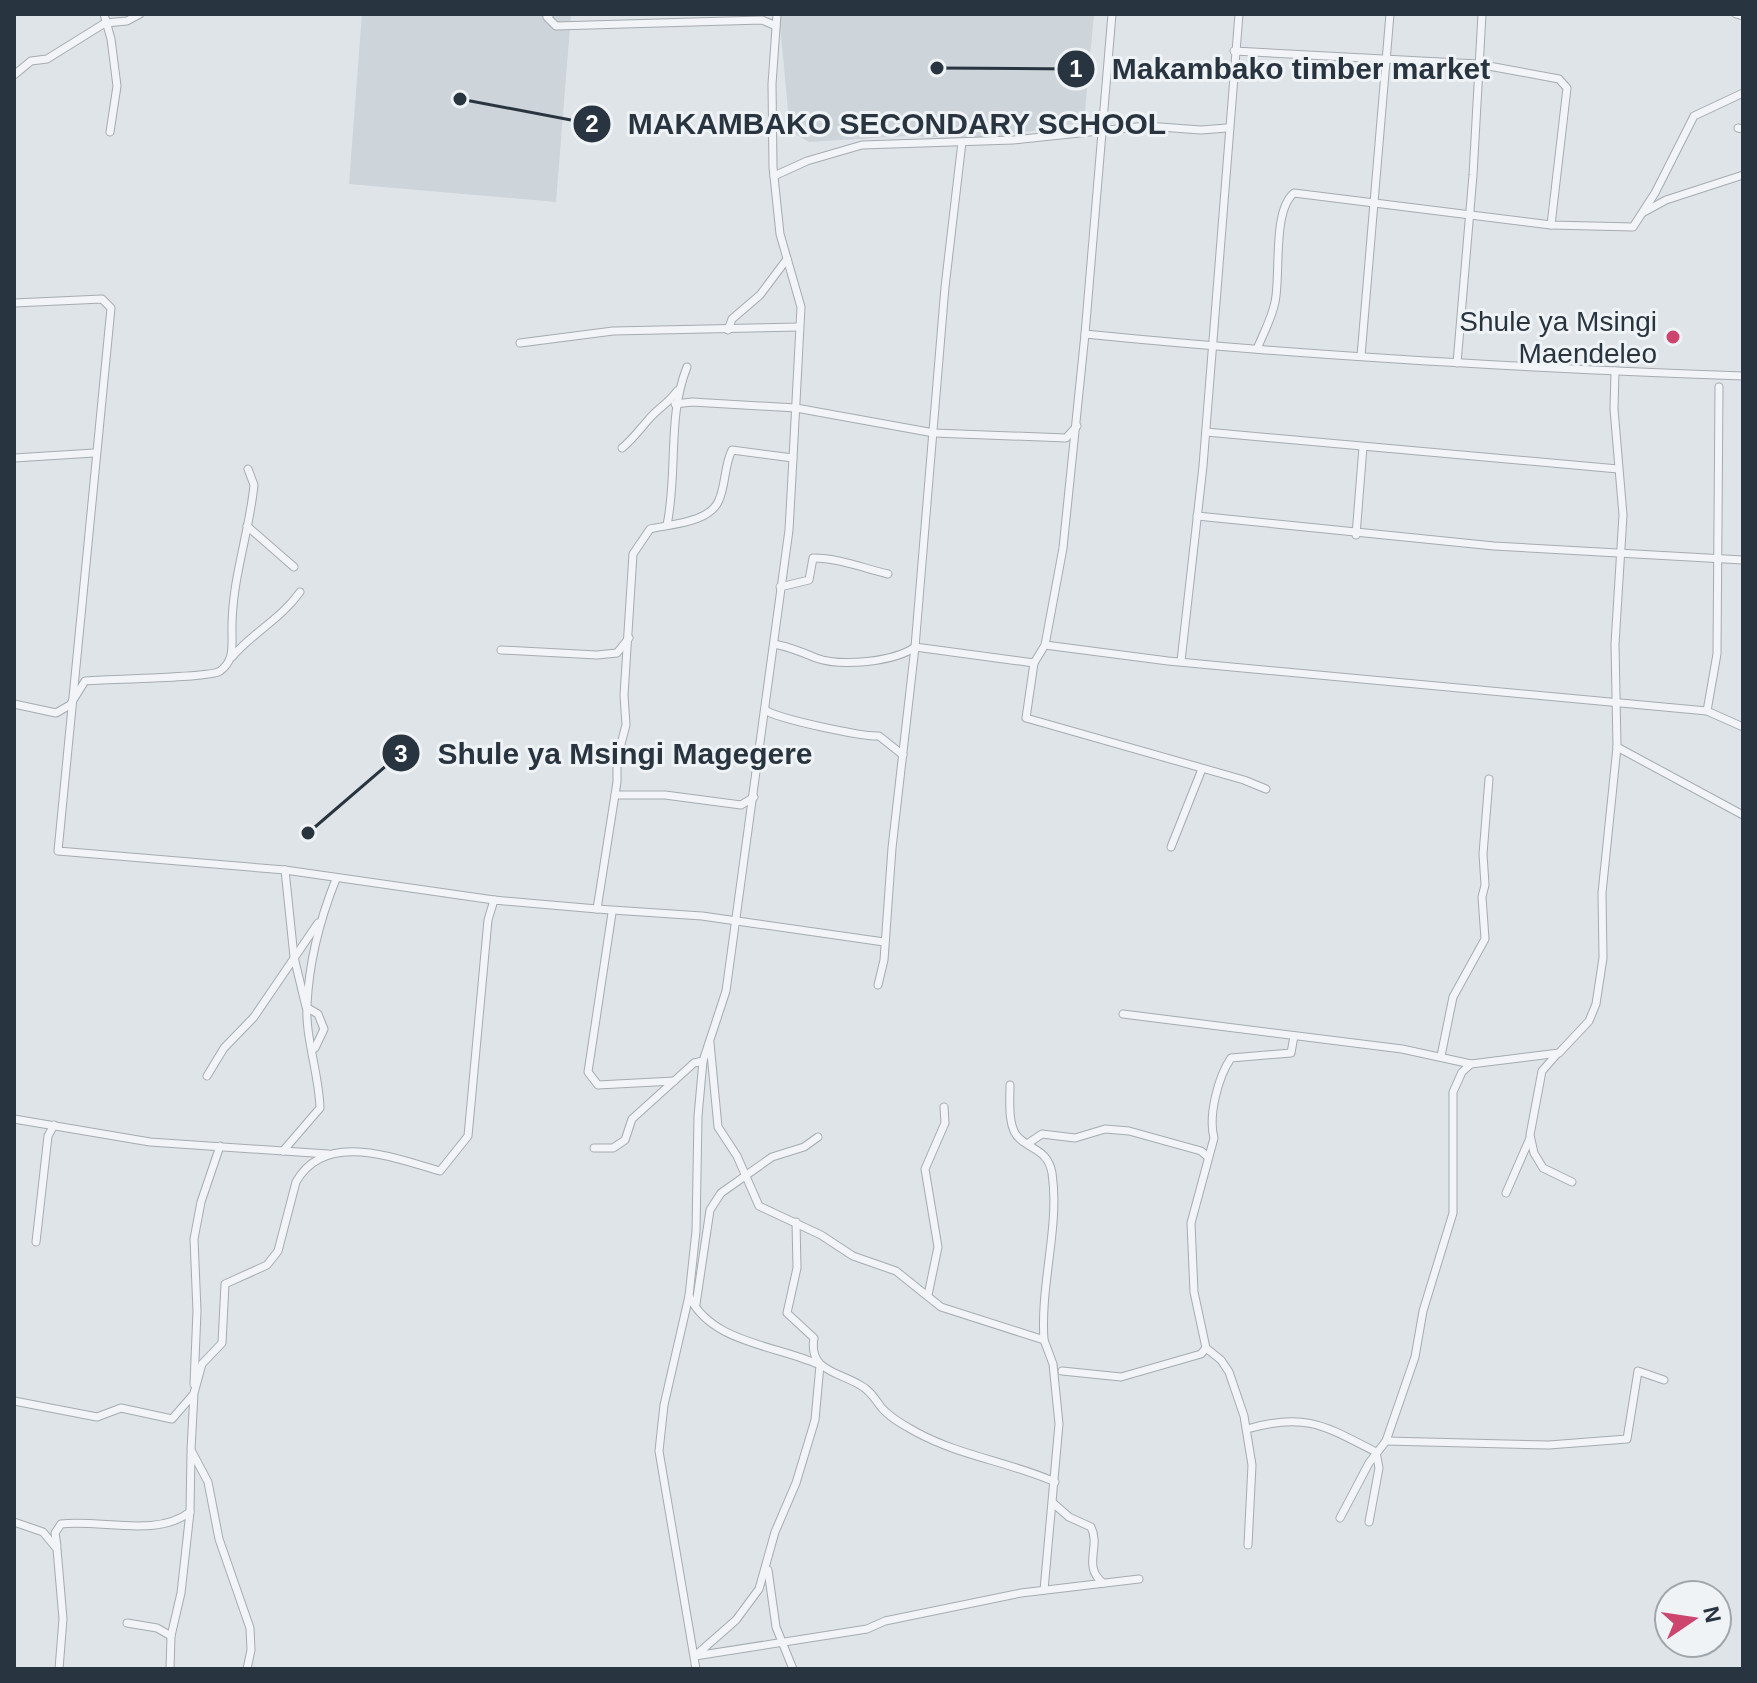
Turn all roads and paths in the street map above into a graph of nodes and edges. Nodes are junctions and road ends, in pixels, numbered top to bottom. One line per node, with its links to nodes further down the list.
1 (140, 14): 10 (street)
2 (550, 14): 11 (street)
3 (777, 14): 11 (street)
4 (1112, 14): 19 (street)
5 (1239, 14): 12 (street)
6 (1390, 14): 13 (street)
7 (1482, 14): 14 (street)
8 (1736, 14): 9 (street)
9 (1743, 16)
10 (104, 18): 15 (street); 18 (street)
11 (776, 26): 22 (street)
12 (1234, 51): 13 (street); 17 (street)
13 (1385, 59): 14 (street); 23 (street)
14 (1478, 64): 24 (street); 26 (street)
15 (14, 75)
16 (1743, 93): 25 (street)
17 (1227, 128): 19 (street); 33 (street)
18 (110, 132)
19 (1101, 133): 20 (street); 31 (street)
20 (962, 142): 22 (street); 46 (street)
21 (1743, 175): 25 (street)
22 (774, 176): 27 (street)
23 (1373, 201): 24 (street); 34 (street); 35 (street)
24 (1468, 212): 26 (street); 36 (street)
25 (1643, 212): 26 (street)
26 (1551, 225)
27 (787, 259): 29 (street); 30 (street)
28 (14, 303): 49 (street)
29 (799, 327): 30 (street); 43 (street)
30 (728, 330): 32 (street)
31 (1085, 334): 33 (street); 44 (street)
32 (520, 343)
33 (1211, 347): 34 (street); 45 (street)
34 (1257, 349): 35 (street)
35 (1361, 356): 36 (street)
36 (1457, 363): 38 (street)
37 (687, 367): 41 (street)
38 (1615, 371): 39 (street); 53 (street)
39 (1743, 376)
40 (1719, 387): 59 (street)
41 (678, 389): 42 (street); 48 (street)
42 (675, 404): 43 (street); 55 (street)
43 (796, 408): 46 (street); 51 (street)
44 (1077, 426): 46 (street); 67 (street)
45 (1206, 432): 47 (street); 54 (street)
46 (934, 433): 68 (street)
47 (1363, 447): 53 (street); 57 (street)
48 (622, 448)
49 (94, 453): 50 (street); 75 (street)
50 (14, 458)
51 (793, 458): 55 (street); 63 (street)
52 (248, 469): 56 (street)
53 (1618, 469): 58 (street)
54 (1197, 516): 57 (street); 71 (street)
55 (667, 525): 65 (street)
56 (247, 526): 61 (street); 70 (street)
57 (1356, 535): 58 (street)
58 (1621, 555): 59 (street); 73 (street)
59 (1718, 559): 60 (street); 77 (street)
60 (1743, 560)
61 (294, 567)
62 (888, 574): 63 (street)
63 (780, 587): 66 (street)
64 (300, 592): 70 (street)
65 (629, 638): 69 (street); 84 (street)
66 (774, 644): 68 (street); 76 (street)
67 (1045, 645): 71 (street); 72 (street)
68 (915, 647): 72 (street); 80 (street)
69 (501, 650)
70 (232, 657): 75 (street)
71 (1181, 661): 73 (street)
72 (1034, 663): 81 (street)
73 (1616, 701): 77 (street); 79 (street)
74 (14, 704): 75 (street)
75 (70, 705): 88 (street)
76 (765, 710): 80 (street); 85 (street)
77 (1707, 711): 78 (street)
78 (1743, 727)
79 (1617, 747): 86 (street); 103 (street)
80 (903, 755): 95 (street)
81 (1202, 769): 83 (street); 87 (street)
82 (1489, 779): 104 (street)
83 (1266, 789)
84 (615, 795): 85 (street); 91 (street)
85 (754, 797): 93 (street)
86 (1743, 815)
87 (1171, 847)
88 (285, 870): 89 (street); 96 (street)
89 (336, 879): 90 (street); 94 (street)
90 (494, 900): 91 (street); 119 (street)
91 (597, 909): 92 (street)
92 (612, 913): 93 (street); 108 (street)
93 (735, 921): 95 (street); 101 (street)
94 (319, 922): 96 (street); 98 (street)
95 (884, 942): 97 (street)
96 (294, 957): 98 (street); 107 (street)
97 (878, 985)
98 (306, 1007): 102 (street); 102 (street)
99 (1123, 1014): 100 (street)
100 (1294, 1036): 104 (street); 120 (street)
101 (710, 1041): 105 (street); 121 (street)
102 (314, 1050): 118 (street)
103 (1559, 1053): 106 (street); 113 (street)
104 (1441, 1056): 106 (street)
105 (703, 1061): 108 (street); 127 (street)
106 (1471, 1064): 137 (street)
107 (207, 1076)
108 (674, 1081): 117 (street)
109 (1010, 1085): 115 (street)
110 (944, 1107): 126 (street)
111 (14, 1119): 112 (street)
112 (54, 1125): 116 (street); 125 (street)
113 (1530, 1135): 122 (street); 123 (street)
114 (818, 1137): 121 (street)
115 (1030, 1142): 120 (street); 129 (street)
116 (220, 1146): 118 (street); 134 (street)
117 (594, 1148)
118 (283, 1151): 119 (street)
119 (328, 1154): 134 (street)
120 (1208, 1157): 130 (street)
121 (747, 1177): 124 (street); 128 (street)
122 (1572, 1182)
123 (1506, 1193)
124 (796, 1222): 126 (street); 131 (street)
125 (36, 1242)
126 (928, 1295): 129 (street)
127 (689, 1296): 128 (street); 155 (street)
128 (696, 1310): 131 (street)
129 (1044, 1340): 140 (street)
130 (1206, 1348): 132 (street); 136 (street)
131 (820, 1365): 140 (street); 148 (street)
132 (1062, 1371)
133 (1664, 1380): 137 (street)
134 (194, 1393): 135 (street); 138 (street)
135 (14, 1401)
136 (1247, 1429): 139 (street); 146 (street)
137 (1386, 1441): 139 (street)
138 (191, 1450): 142 (street); 158 (street)
139 (1376, 1452): 143 (street); 145 (street)
140 (1055, 1482): 141 (street)
141 (1053, 1503): 150 (street); 151 (street)
142 (190, 1512): 147 (street); 153 (street)
143 (1340, 1518)
144 (14, 1522): 147 (street)
145 (1369, 1522)
146 (1248, 1545)
147 (57, 1549): 156 (street)
148 (768, 1568): 154 (street); 155 (street)
149 (1139, 1579): 150 (street)
150 (1103, 1583): 151 (street)
151 (1044, 1590): 154 (street)
152 (127, 1623): 153 (street)
153 (171, 1636): 157 (street)
154 (780, 1640): 155 (street); 160 (street)
155 (695, 1656): 159 (street)
156 (59, 1669)
157 (170, 1669)
158 (247, 1669)
159 (696, 1669)
160 (793, 1669)

